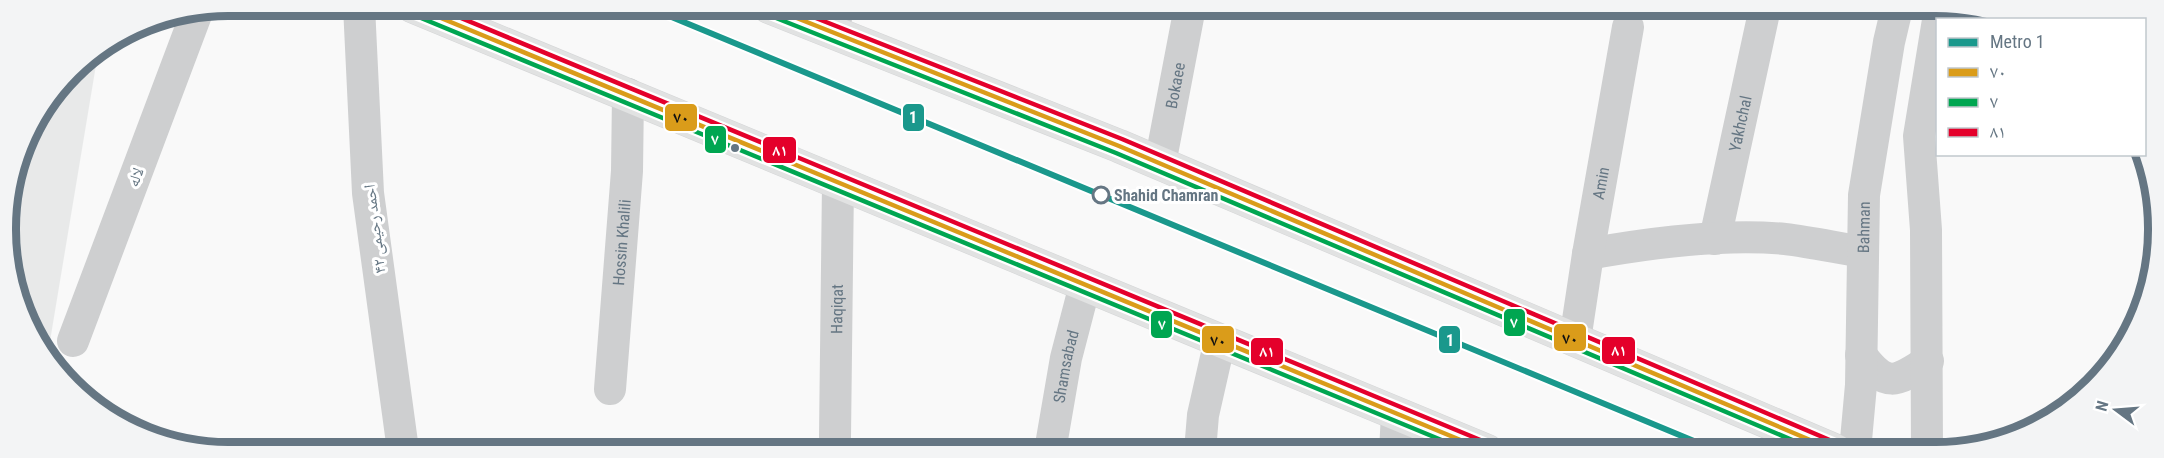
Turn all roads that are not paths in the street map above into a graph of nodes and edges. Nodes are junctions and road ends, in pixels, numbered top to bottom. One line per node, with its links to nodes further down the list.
1 (359, 16): 26 (street, ۴۲ احمد رحیمی)
2 (437, 16): 11 (main road)
3 (818, 16): 7 (main road)
4 (1188, 16): 12 (street, Bokaee)
5 (1763, 16): 14 (street, Yakhchal)
6 (1895, 16): 15 (street, Bahman)
7 (835, 19): 12 (main road)
8 (194, 20): 20 (street, لاله)
9 (1628, 27): 16 (street, Amin)
10 (1936, 32): 22 (street)
11 (628, 94): 13 (main road); 23 (street, Hossin Khalili)
12 (1160, 164): 19 (main road)
13 (838, 182): 17 (main road); 25 (street, Haqiqat)
14 (1715, 239): 15 (street); 16 (street)
15 (1863, 252): 21 (street, Bahman)
16 (1588, 254): 19 (street, Amin)
17 (1085, 285): 18 (main road); 27 (street, Shamsabad)
18 (1220, 340): 24 (main road); 28 (street)
19 (1575, 340): 31 (main road)
20 (73, 341)
21 (1861, 355): 22 (street); 32 (street, Bahman)
22 (1928, 361): 33 (street)
23 (610, 389)
24 (1397, 414): 29 (street); 30 (main road)
25 (835, 437)
26 (402, 442)
27 (1052, 442)
28 (1201, 442)
29 (1395, 442)
30 (1465, 442)
31 (1815, 442)
32 (1856, 442)
33 (1927, 442)

